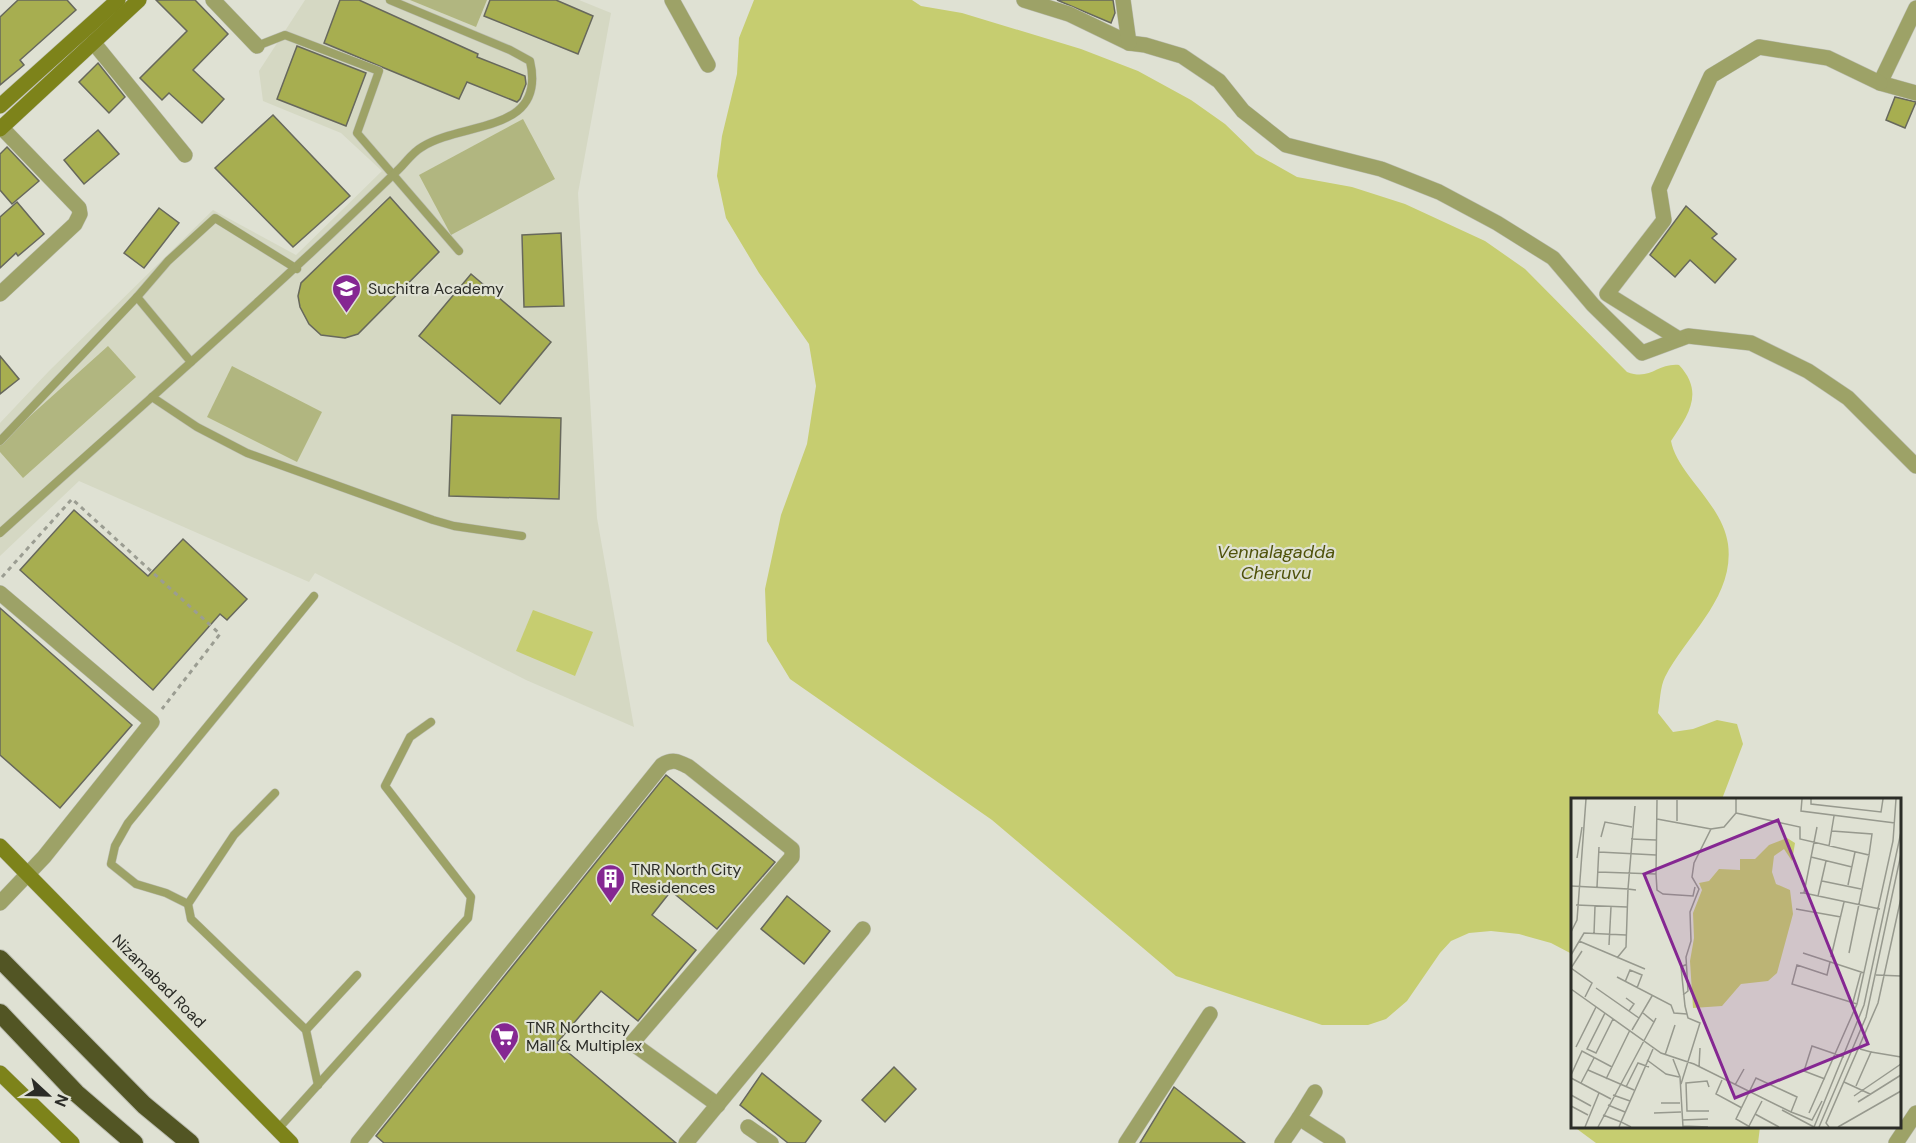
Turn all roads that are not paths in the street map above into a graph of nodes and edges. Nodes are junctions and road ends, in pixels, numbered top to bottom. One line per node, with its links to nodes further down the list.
1 (118, 0): 15 (main road)
2 (139, 0): 9 (main road)
3 (213, 0): 11 (street)
4 (390, 0): 18 (lane)
5 (672, 0): 12 (street)
6 (1024, 0): 10 (street)
7 (1123, 0): 10 (street)
8 (1916, 8): 13 (street)
9 (93, 42): 16 (main road); 17 (street)
10 (1129, 43): 23 (street)
11 (257, 46): 18 (lane)
12 (708, 65)
13 (1880, 83): 14 (street); 23 (street)
14 (1916, 93)
15 (0, 106)
16 (0, 128): 21 (street)
17 (185, 155)
18 (394, 174): 19 (lane); 20 (lane)
19 (459, 251)
20 (297, 269): 22 (lane); 24 (lane)
21 (0, 294)
22 (137, 297): 24 (lane); 26 (lane)
23 (1679, 339): 27 (street)
24 (191, 362): 25 (lane)
25 (152, 397): 28 (lane); 29 (lane)
26 (0, 441)
27 (1916, 466)
28 (0, 533)
29 (522, 536)
30 (0, 593): 35 (street)
31 (314, 596): 37 (lane)
32 (431, 722): 45 (lane)
33 (274, 793): 37 (lane)
34 (0, 846): 35 (main road, Nizamabad Road)
35 (29, 875): 36 (street); 51 (main road, Nizamabad Road)
36 (0, 903)
37 (188, 904): 43 (lane)
38 (863, 929): 47 (street)
39 (0, 958): 54 (highway)
40 (357, 975): 43 (lane)
41 (0, 1013): 53 (highway)
42 (1210, 1014): 59 (street)
43 (306, 1029): 45 (lane)
44 (0, 1073): 52 (main road)
45 (318, 1085): 51 (lane)
46 (1315, 1092): 49 (street)
47 (718, 1105): 56 (street); 57 (street)
48 (1916, 1113): 62 (street)
49 (1299, 1118): 60 (street); 61 (street)
50 (748, 1127): 58 (street)
51 (278, 1129): 55 (main road, Nizamabad Road)
52 (72, 1143)
53 (134, 1143)
54 (190, 1143)
55 (291, 1143)
56 (358, 1143)
57 (686, 1143)
58 (771, 1143)
59 (1126, 1143)
60 (1282, 1143)
61 (1338, 1143)
62 (1896, 1143)

